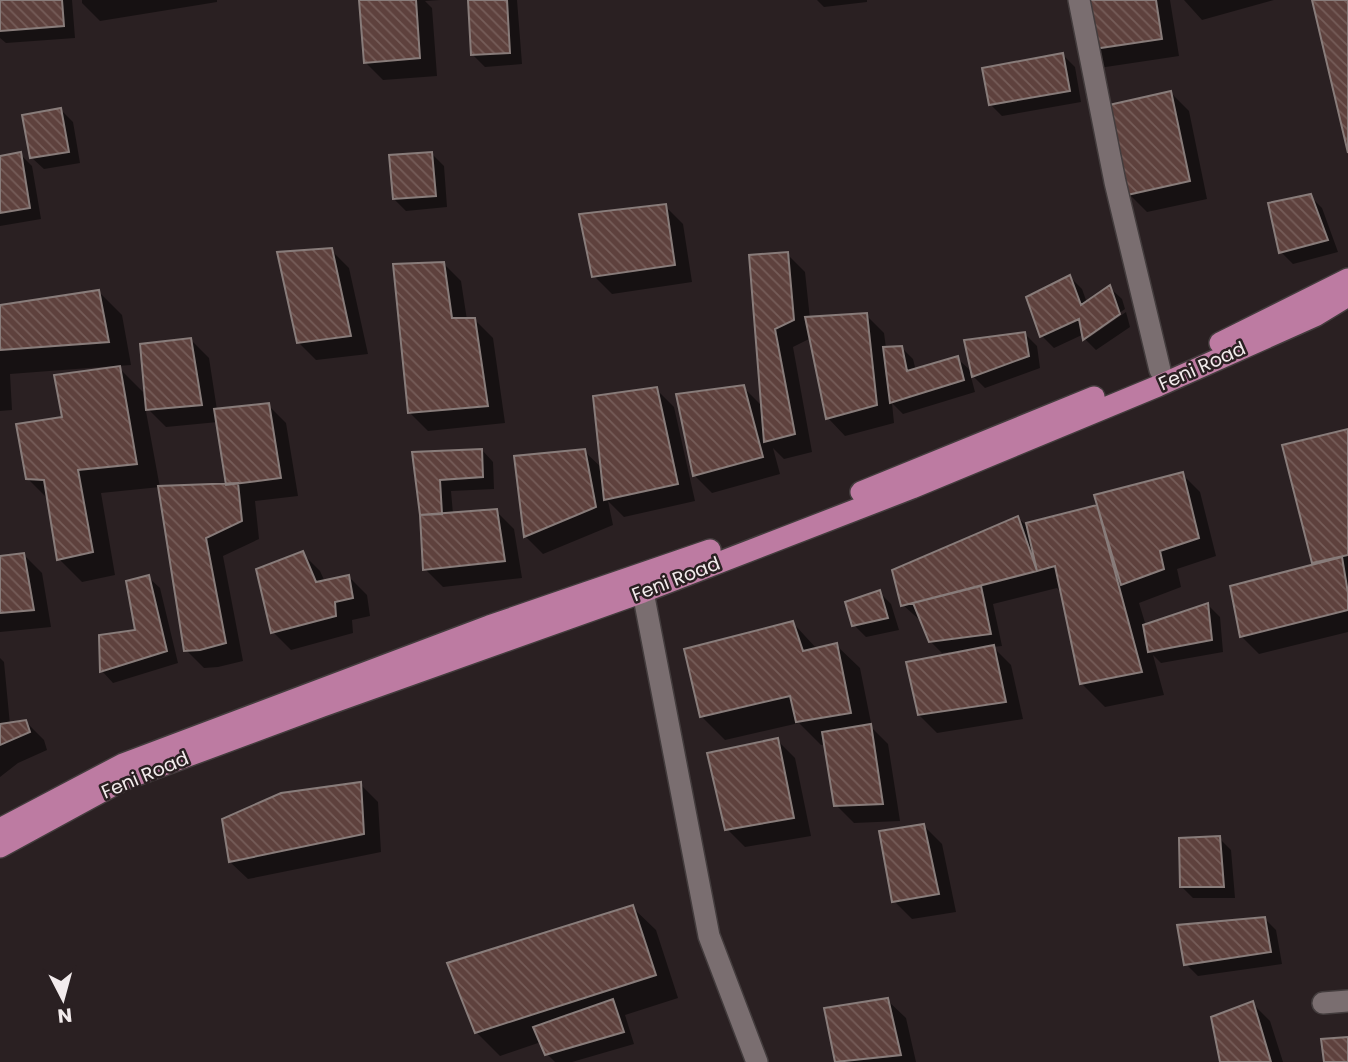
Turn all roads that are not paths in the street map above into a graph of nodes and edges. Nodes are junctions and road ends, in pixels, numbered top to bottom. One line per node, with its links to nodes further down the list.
1 (1079, 0): 4 (street)
2 (1348, 279): 4 (main road)
3 (1348, 296): 5 (main road, Feni Road)
4 (1160, 370): 6 (main road)
5 (643, 592): 7 (main road, Feni Road); 10 (street)
6 (0, 829)
7 (0, 847)
8 (1348, 1001): 9 (street)
9 (1323, 1003)
10 (757, 1062)

